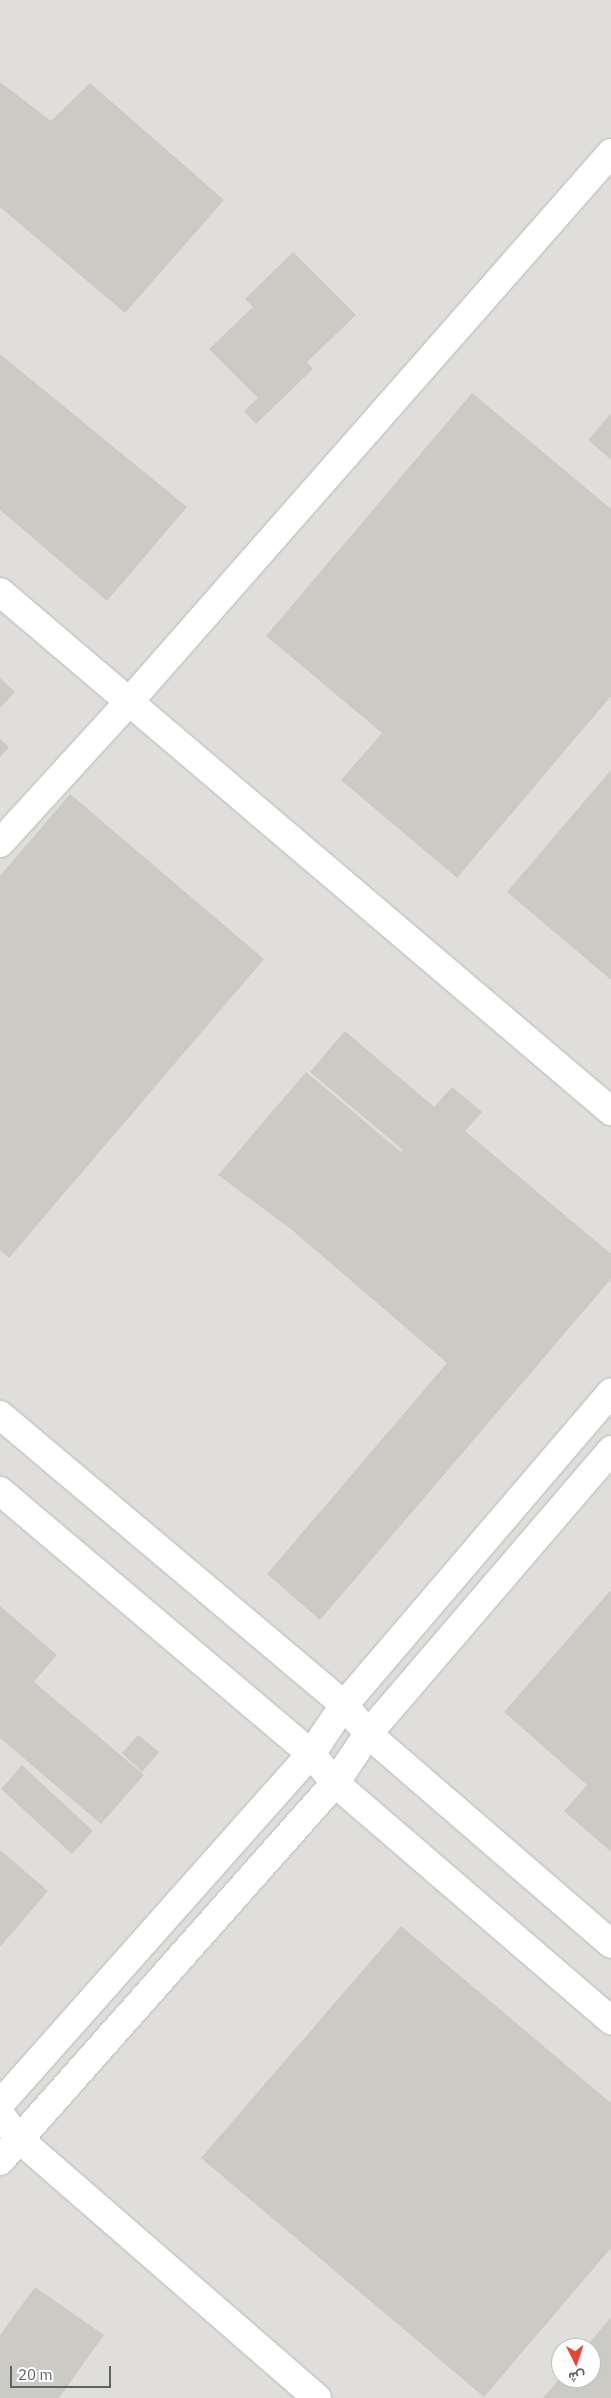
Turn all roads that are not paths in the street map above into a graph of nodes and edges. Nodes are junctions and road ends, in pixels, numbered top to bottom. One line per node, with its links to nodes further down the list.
1 (611, 153): 3 (street)
2 (0, 592): 3 (street)
3 (128, 703): 4 (street); 5 (street)
4 (0, 843)
5 (611, 1111)
6 (611, 1392): 10 (street)
7 (0, 1415): 10 (street)
8 (611, 1450): 11 (street)
9 (0, 1491): 12 (street)
10 (344, 1705): 11 (street); 12 (street)
11 (368, 1734): 13 (street); 14 (street)
12 (312, 1754): 13 (street); 16 (street)
13 (335, 1783): 15 (street); 18 (street)
14 (611, 1944)
15 (611, 2020)
16 (0, 2104)
17 (0, 2114): 18 (street)
18 (19, 2139): 19 (street); 20 (street)
19 (0, 2161)
20 (317, 2398)

